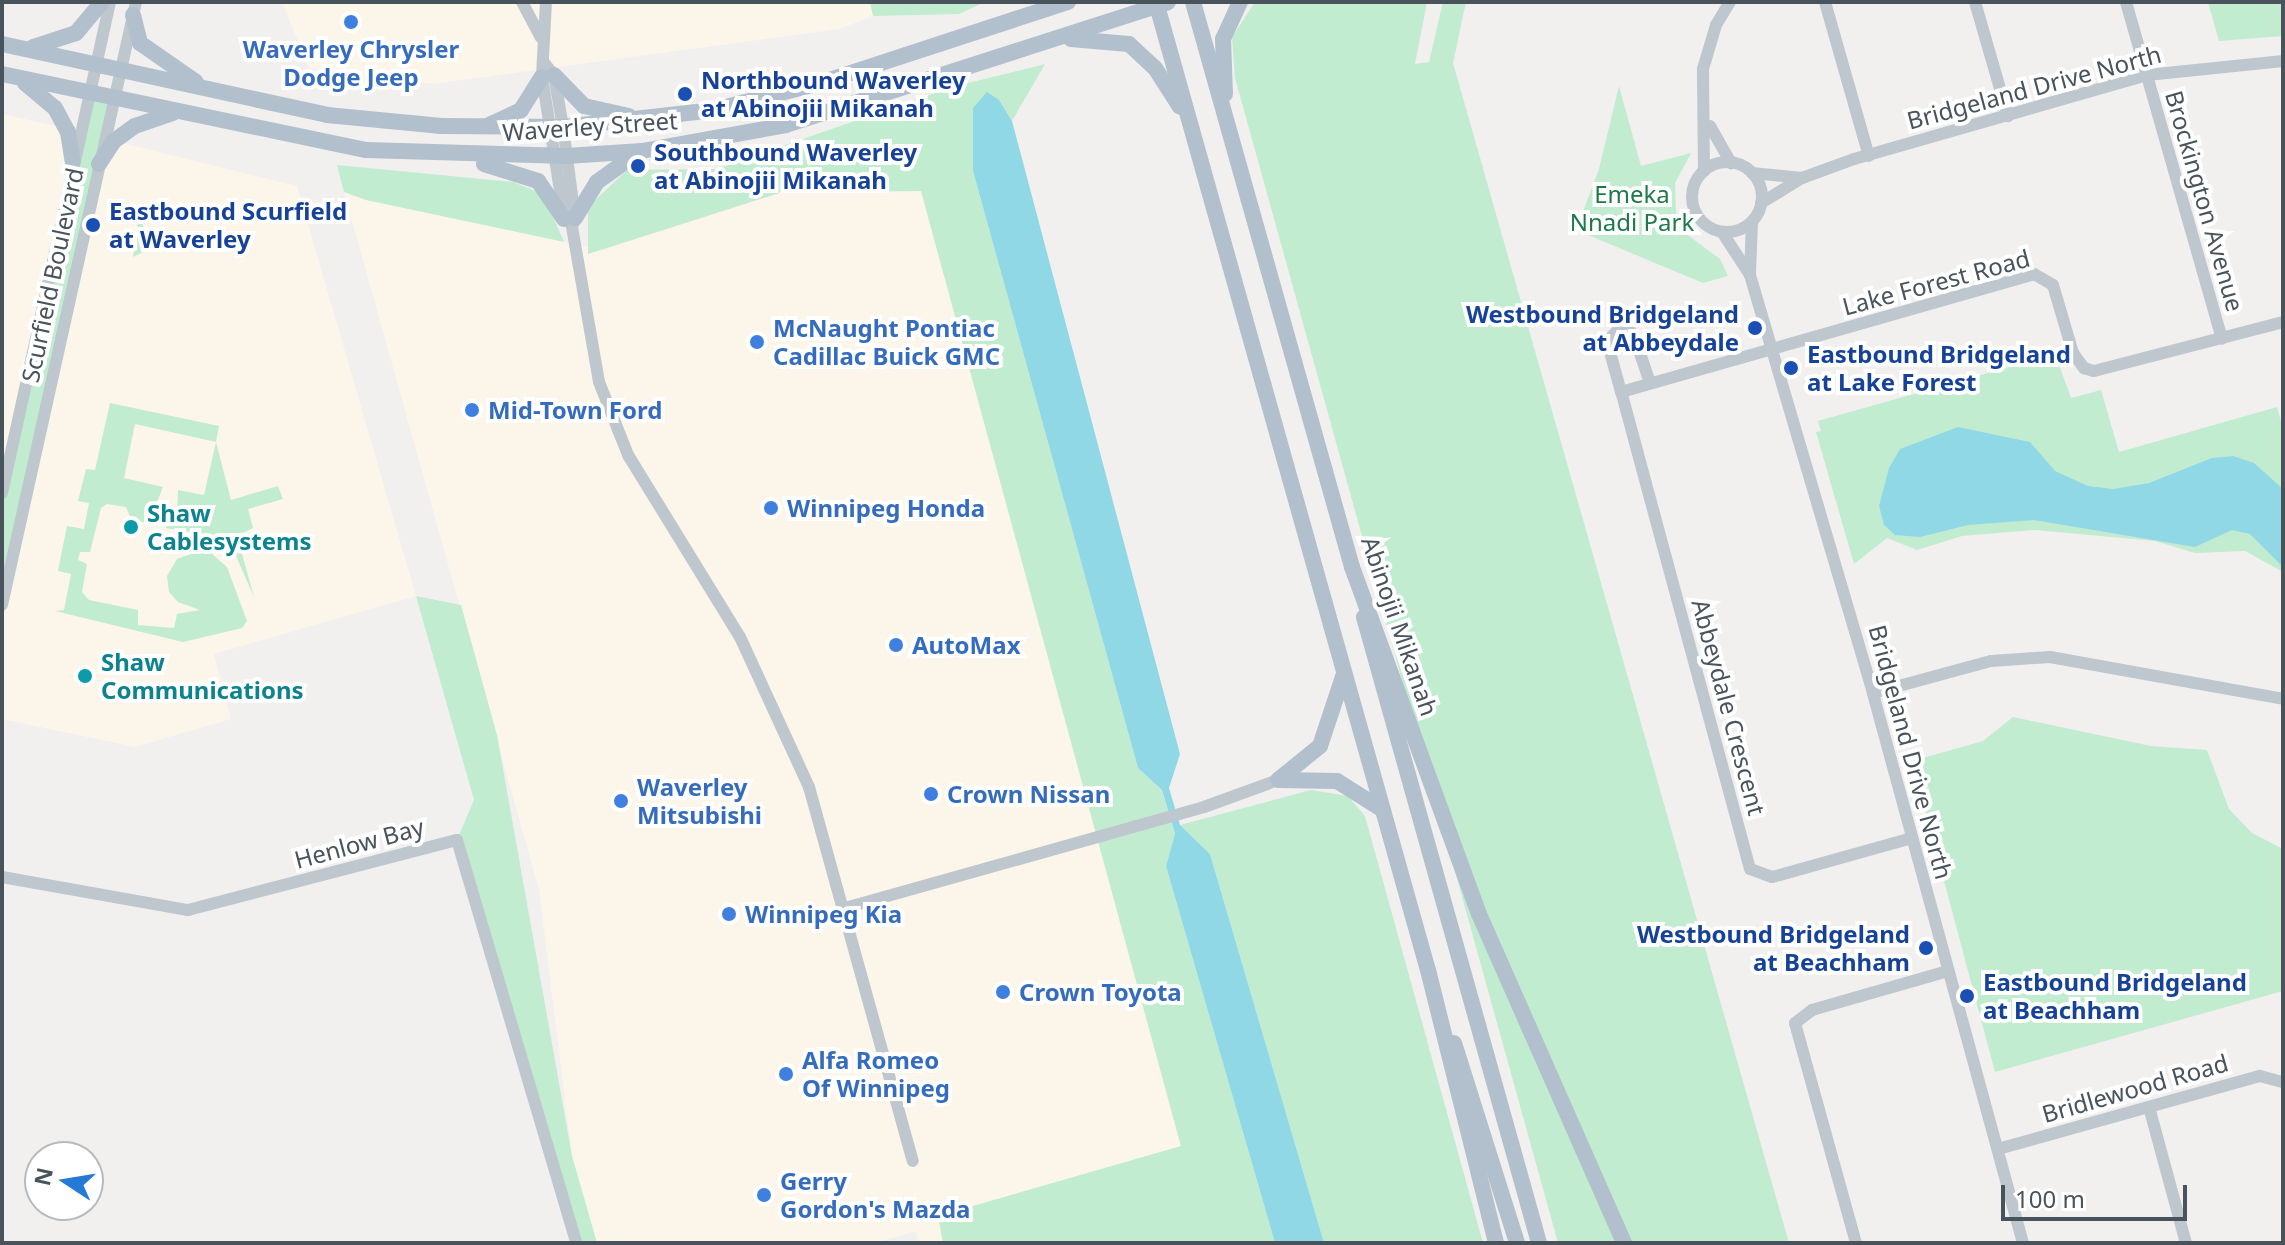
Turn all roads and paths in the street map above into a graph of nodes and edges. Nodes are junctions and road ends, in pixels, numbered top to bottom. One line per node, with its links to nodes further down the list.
1 (102, 2): 17 (main road)
2 (110, 2): 19 (street, Scurfield Boulevard)
3 (522, 2): 14 (street)
4 (546, 2): 14 (street)
5 (1068, 2): 30 (main road, Waverley Street)
6 (1193, 2): 28 (main road, Abinojii Mikanah)
7 (1240, 2): 28 (main road)
8 (1730, 2): 31 (street)
9 (1825, 2): 38 (street)
10 (1975, 2): 29 (street)
11 (2126, 2): 22 (street, Brockington Avenue)
12 (1160, 3): 15 (main road, Waverley Street); 32 (main road)
13 (134, 8): 20 (street, Scurfield Boulevard); 24 (main road)
14 (541, 37): 21 (street)
15 (1058, 37): 32 (main road); 35 (main road, Waverley Street)
16 (2, 44): 17 (main road, Waverley Street)
17 (22, 48): 19 (main road, Waverley Street)
18 (2283, 61): 22 (street, Bridgeland Drive North)
19 (93, 63): 20 (main road, Waverley Street); 25 (street, Scurfield Boulevard)
20 (121, 69): 24 (main road, Waverley Street); 26 (street, Scurfield Boulevard)
21 (547, 72): 30 (main road); 33 (main road); 34 (street)
22 (2147, 75): 29 (street, Bridgeland Drive North); 51 (street, Brockington Avenue)
23 (9, 76): 25 (main road, Waverley Street); 39 (main road)
24 (208, 89): 33 (main road, Waverley Street)
25 (87, 93): 26 (main road, Waverley Street); 39 (street, Scurfield Boulevard)
26 (115, 99): 27 (main road, Waverley Street); 41 (street, Scurfield Boulevard)
27 (177, 112): 36 (main road, Waverley Street); 41 (main road)
28 (1225, 115): 56 (main road, Abinojii Mikanah)
29 (2008, 116): 38 (street, Bridgeland Drive North)
30 (654, 120): 34 (main road, Waverley Street)
31 (1707, 120): 40 (street); 42 (street)
32 (1190, 122): 58 (main road)
33 (484, 128): 34 (main road, Waverley Street)
34 (557, 128): 37 (street)
35 (642, 151): 37 (main road, Waverley Street); 46 (main road)
36 (447, 156): 37 (main road, Waverley Street); 46 (main road)
37 (561, 156): 46 (street)
38 (1869, 156): 44 (street, Bridgeland Drive North)
39 (73, 162): 55 (street, Scurfield Boulevard)
40 (1731, 163): 42 (street); 43 (street)
41 (99, 164): 57 (street, Scurfield Boulevard)
42 (1704, 171): 48 (street)
43 (1752, 173): 44 (street, Bridgeland Drive North); 45 (street)
44 (1802, 178): 45 (street, Bridgeland Drive North)
45 (1761, 203): 47 (street)
46 (570, 222): 65 (street)
47 (1752, 222): 48 (street); 49 (street, Bridgeland Drive North)
48 (1722, 232): 49 (street, Bridgeland Drive North)
49 (1750, 275): 52 (street, Bridgeland Drive North)
50 (2283, 322): 51 (street, Lake Forest Road)
51 (2222, 339): 52 (street, Lake Forest Road)
52 (1773, 349): 53 (street); 59 (street, Bridgeland Drive North)
53 (1650, 383): 54 (street); 54 (street, Abbeydale Crescent)
54 (1621, 392): 63 (street, Abbeydale Crescent)
55 (2, 493)
56 (1352, 567): 75 (main road); 76 (main road, Abinojii Mikanah)
57 (2, 605)
58 (1345, 672): 61 (main road); 62 (main road)
59 (1873, 693): 60 (street); 63 (street, Bridgeland Drive North)
60 (2283, 699)
61 (1278, 780): 62 (main road); 65 (street)
62 (1383, 810): 67 (main road)
63 (1912, 838): 66 (street, Bridgeland Drive North)
64 (2, 877): 72 (street, Henlow Bay)
65 (845, 908): 71 (street)
66 (1948, 971): 70 (street, Bridgeland Drive North); 77 (street)
67 (1437, 1005): 73 (main road); 74 (main road)
68 (2283, 1082): 69 (street, Bridlewood Road)
69 (2149, 1107): 70 (street, Bridlewood Road); 79 (street)
70 (1998, 1149): 78 (street, Bridgeland Drive North)
71 (913, 1161)
72 (576, 1243)
73 (1496, 1243)
74 (1517, 1243)
75 (1539, 1243)
76 (1624, 1243)
77 (1856, 1243)
78 (2023, 1243)
79 (2186, 1243)

